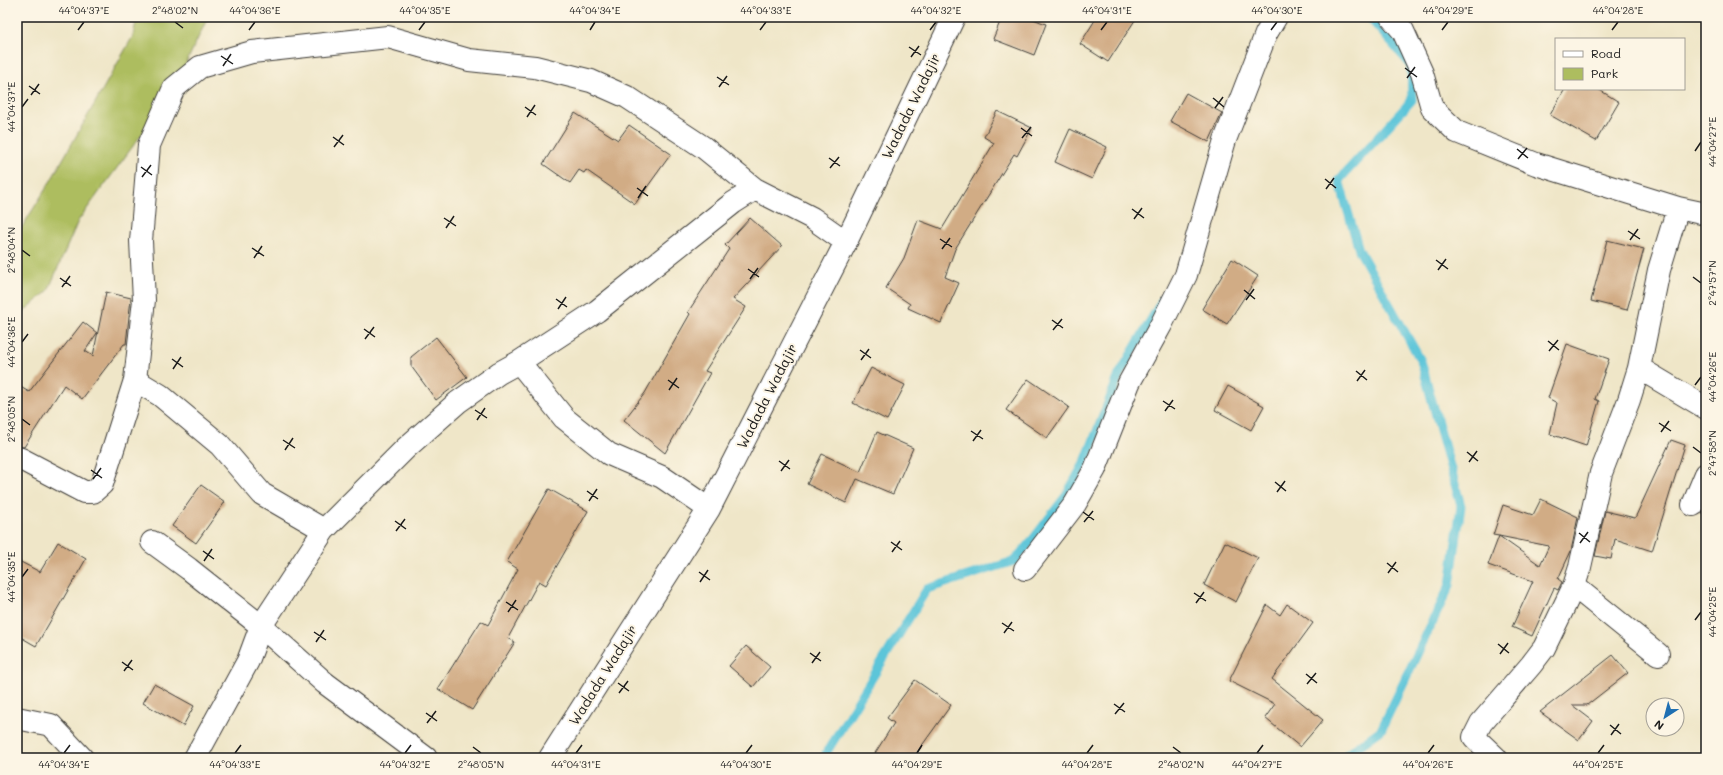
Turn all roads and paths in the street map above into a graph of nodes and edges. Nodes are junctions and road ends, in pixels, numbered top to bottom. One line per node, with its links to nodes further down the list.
1 (954, 17): 7 (street, Wadada Wadajir)
2 (1276, 17): 18 (street)
3 (1391, 17): 5 (street)
4 (755, 189): 7 (street); 8 (street); 10 (street)
5 (1678, 208): 6 (street); 9 (street)
6 (1706, 214)
7 (846, 242): 15 (street, Wadada Wadajir)
8 (519, 362): 15 (street); 16 (street)
9 (1639, 368): 11 (street); 19 (street)
10 (135, 380): 12 (street); 16 (street)
11 (1706, 408)
12 (17, 458)
13 (1706, 474): 14 (street)
14 (1693, 505)
15 (709, 509): 26 (street, Wadada Wadajir)
16 (324, 530): 20 (street)
17 (152, 542): 20 (street)
18 (1025, 569)
19 (1574, 586): 21 (street); 27 (street)
20 (261, 626): 24 (street); 25 (street)
21 (1658, 654)
22 (17, 718): 23 (street)
23 (82, 758)
24 (195, 758)
25 (426, 758)
26 (550, 758)
27 (1496, 758)

